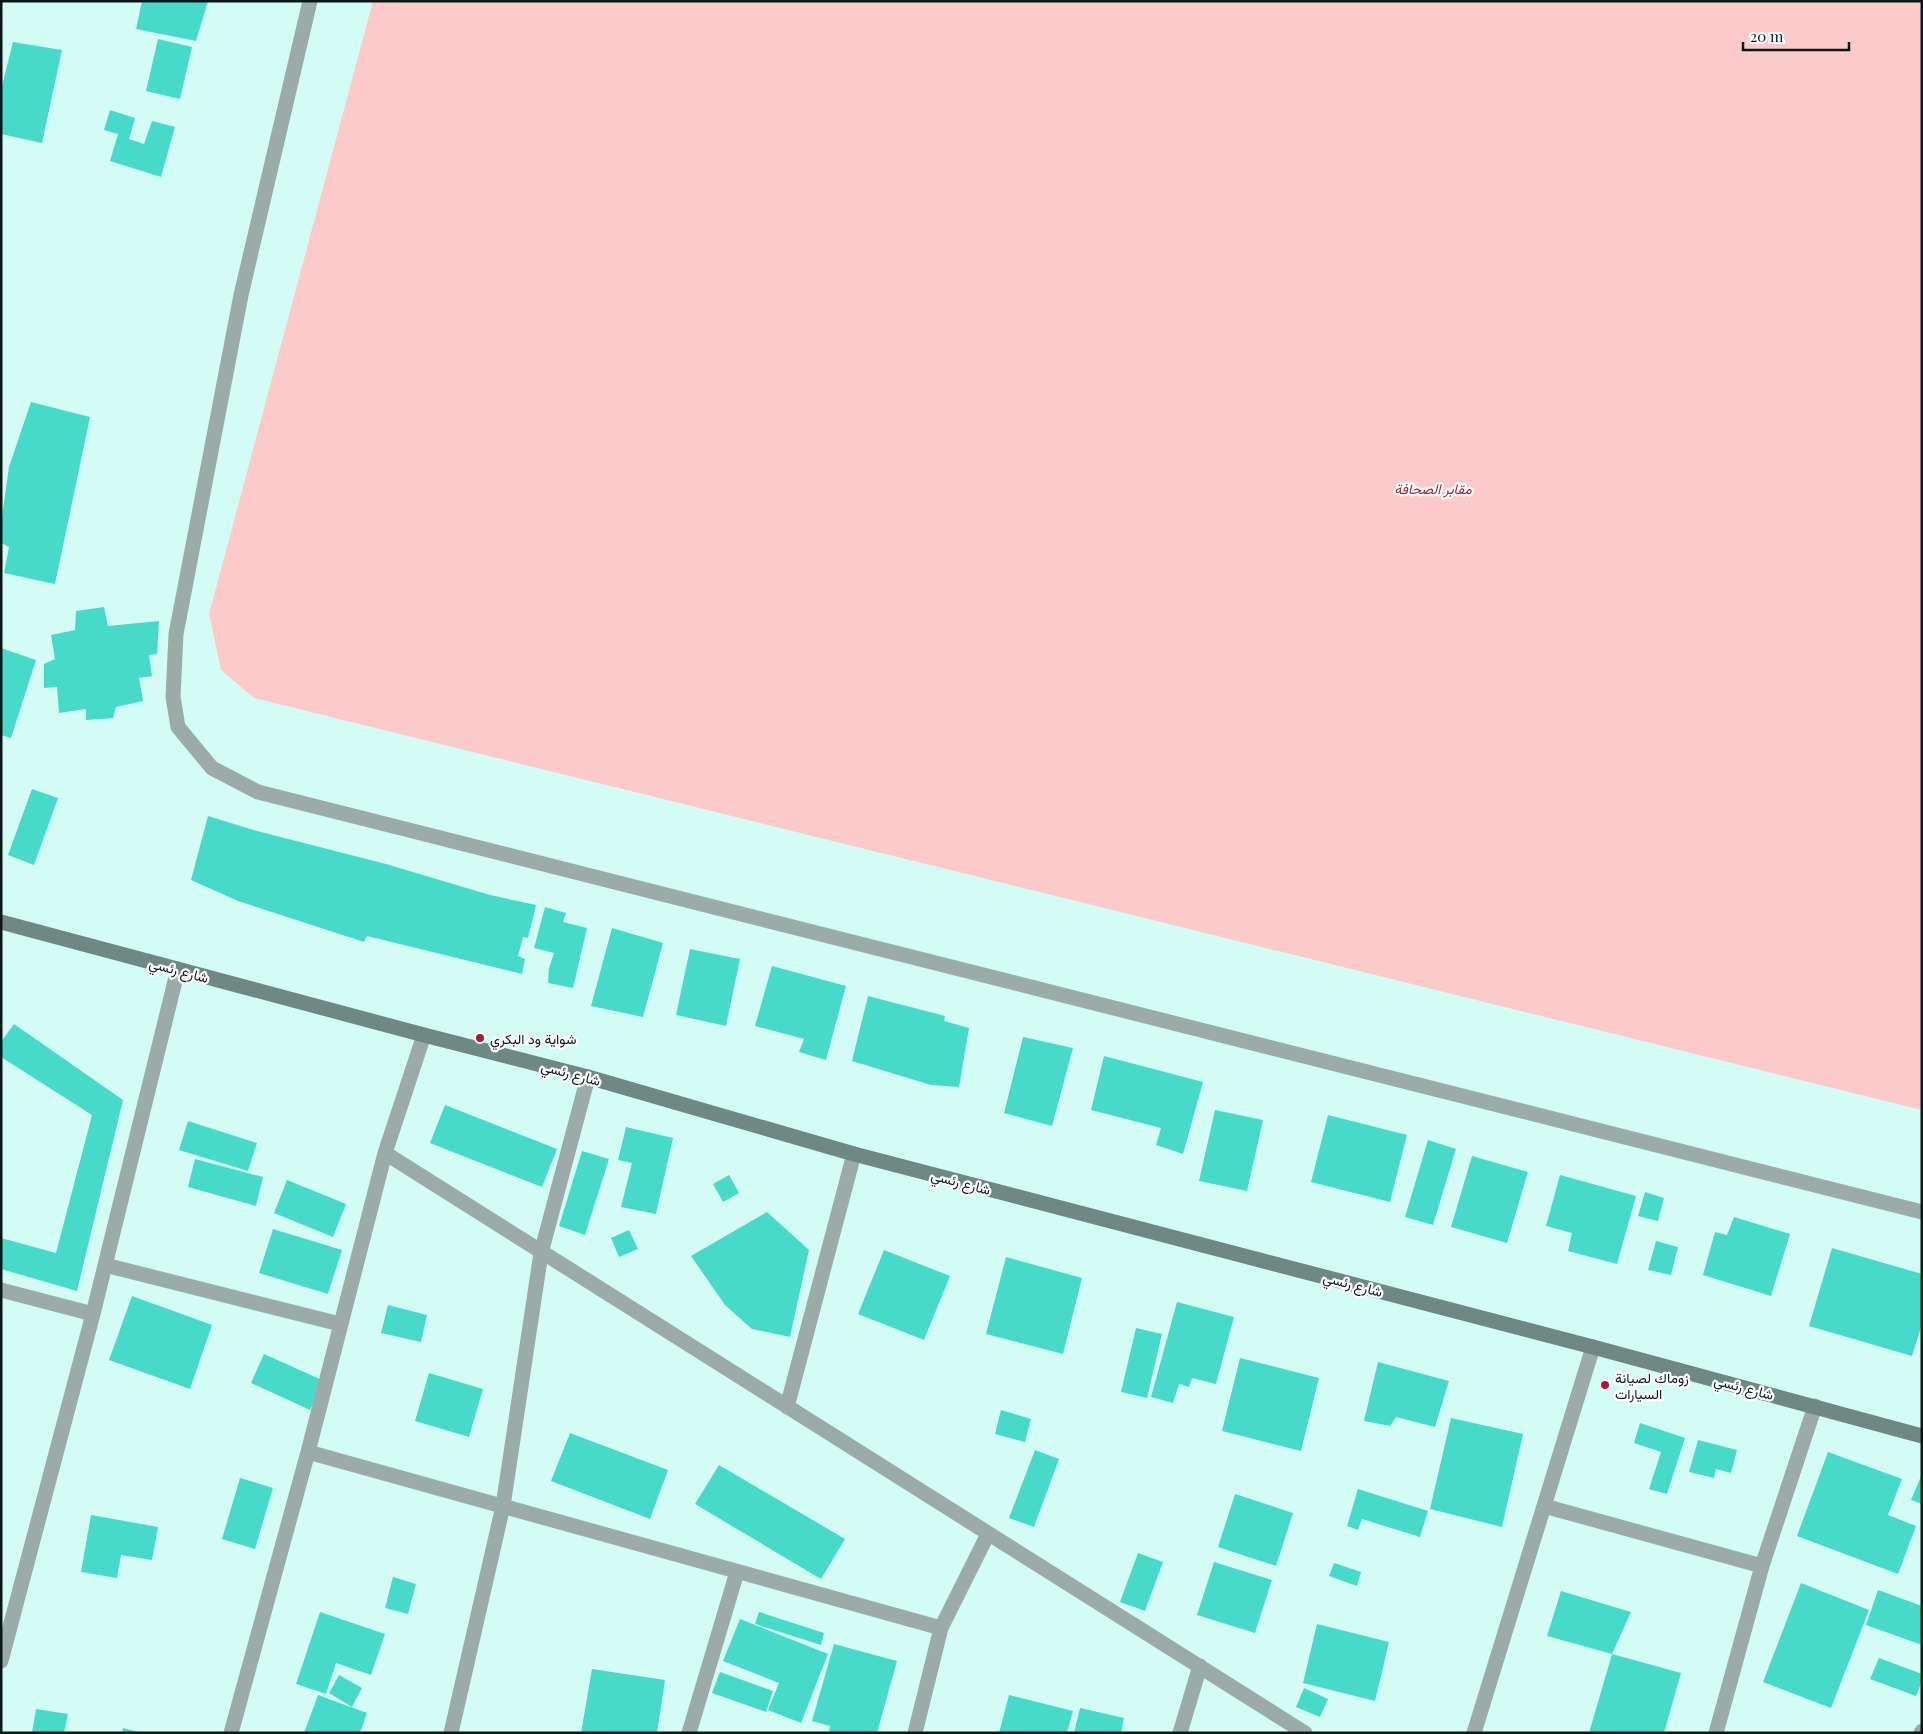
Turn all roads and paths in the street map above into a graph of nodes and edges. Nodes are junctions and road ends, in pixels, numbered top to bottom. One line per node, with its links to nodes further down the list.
1 (310, 1): 8 (street)
2 (1, 922): 3 (street, شارع رئسي)
3 (178, 969): 4 (street, شارع رئسي); 10 (street)
4 (424, 1035): 5 (street, شارع رئسي); 6 (street)
5 (588, 1077): 7 (street, شارع رئسي); 9 (street)
6 (384, 1153): 9 (street); 13 (street)
7 (854, 1154): 14 (street, شارع رئسي); 16 (street)
8 (1922, 1212)
9 (541, 1252): 16 (street); 19 (street)
10 (105, 1265): 12 (street); 13 (street)
11 (1, 1290): 12 (street)
12 (93, 1314): 25 (street)
13 (340, 1324): 18 (street)
14 (1593, 1347): 15 (street, شارع رئسي); 20 (street)
15 (1815, 1406): 17 (street, شارع رئسي); 22 (street)
16 (787, 1407): 21 (street)
17 (1922, 1436)
18 (308, 1452): 19 (street); 27 (street)
19 (503, 1506): 23 (street); 28 (street)
20 (1544, 1506): 22 (street); 33 (street)
21 (988, 1534): 24 (street); 26 (street)
22 (1762, 1566): 34 (street)
23 (737, 1572): 24 (street); 29 (street)
24 (941, 1628): 30 (street)
25 (1, 1661)
26 (1200, 1666): 31 (street); 32 (street)
27 (231, 1733)
28 (451, 1733)
29 (689, 1733)
30 (915, 1733)
31 (1180, 1733)
32 (1305, 1733)
33 (1474, 1733)
34 (1716, 1733)

